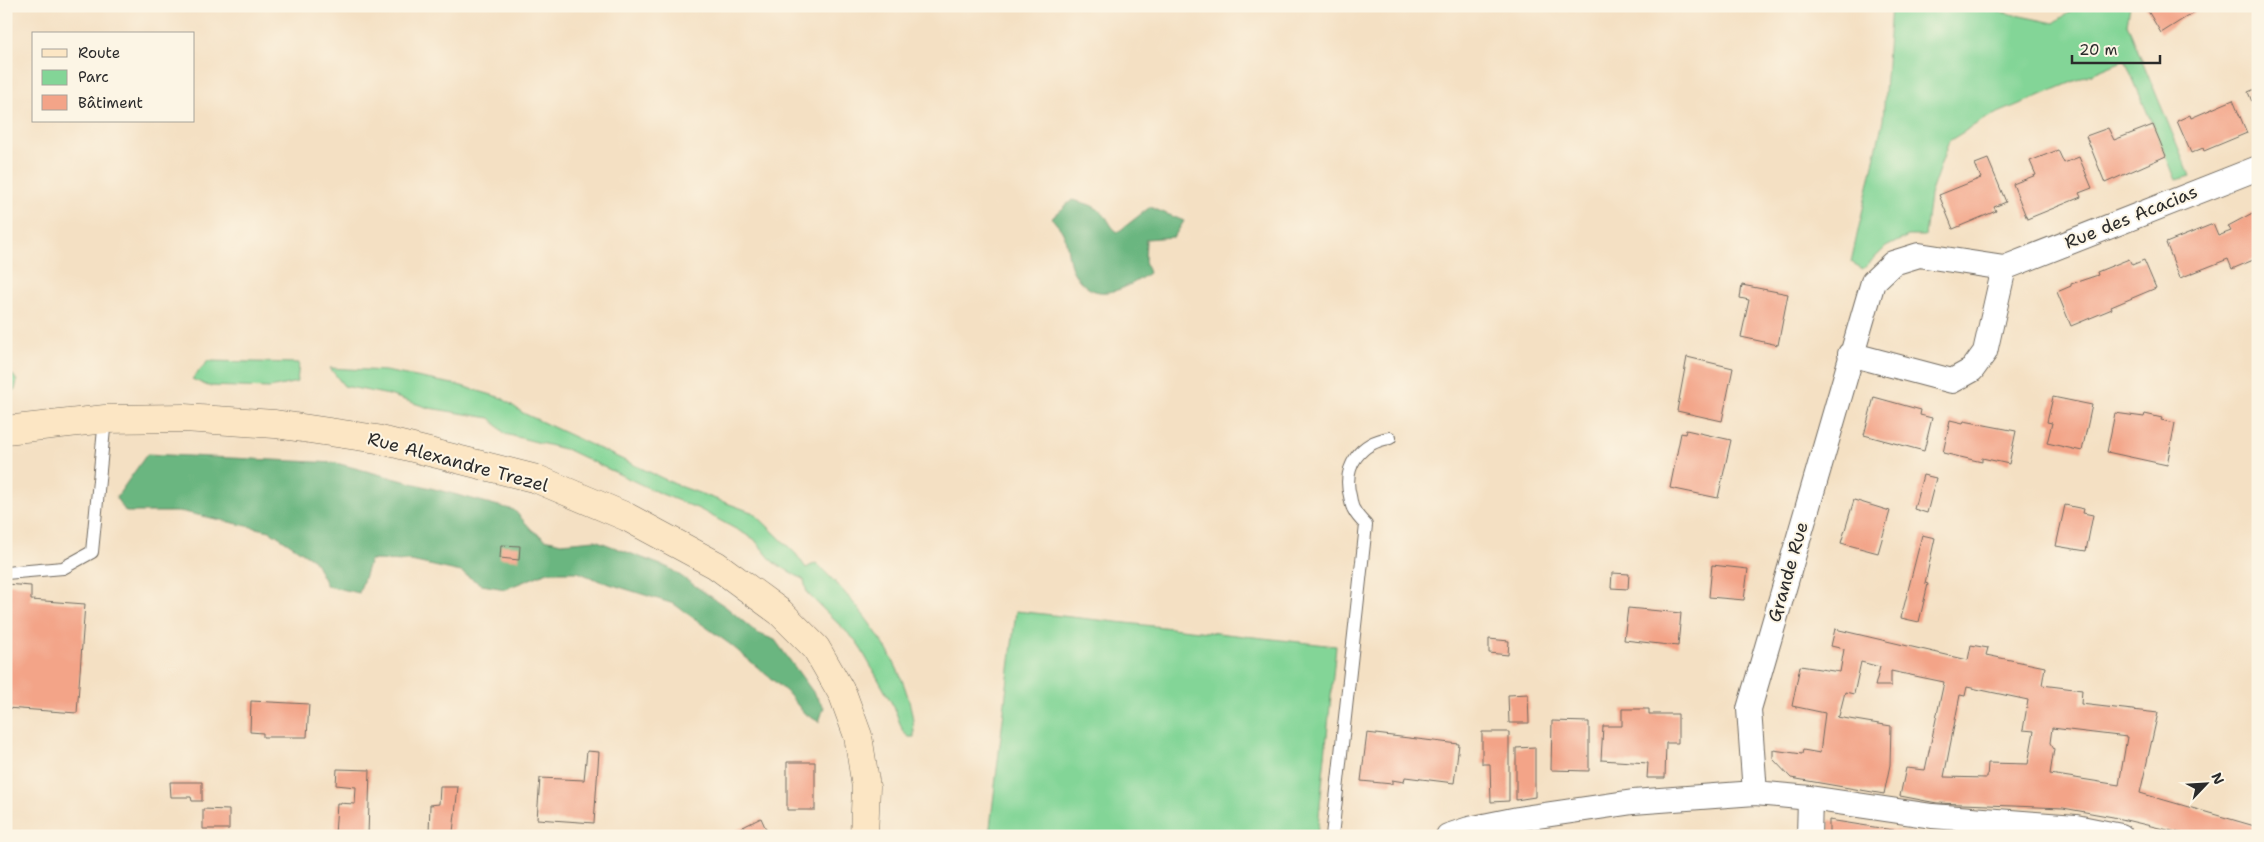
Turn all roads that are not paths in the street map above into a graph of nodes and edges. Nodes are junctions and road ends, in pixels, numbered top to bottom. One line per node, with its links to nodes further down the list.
1 (2258, 168): 2 (street, Rue des Acacias)
2 (2004, 268): 3 (street, Grande Rue); 3 (street)
3 (1850, 354): 8 (street, Grande Rue)
4 (105, 419): 5 (street, Rue Alexandre Trezel); 7 (lane); 10 (street, Rue Alexandre Trezel)
5 (6, 430)
6 (1390, 438): 11 (lane)
7 (6, 573)
8 (1755, 793): 9 (street); 12 (street)
9 (1810, 798): 13 (street); 14 (street)
10 (864, 836)
11 (1332, 836)
12 (1448, 836)
13 (1809, 836)
14 (2121, 836)

